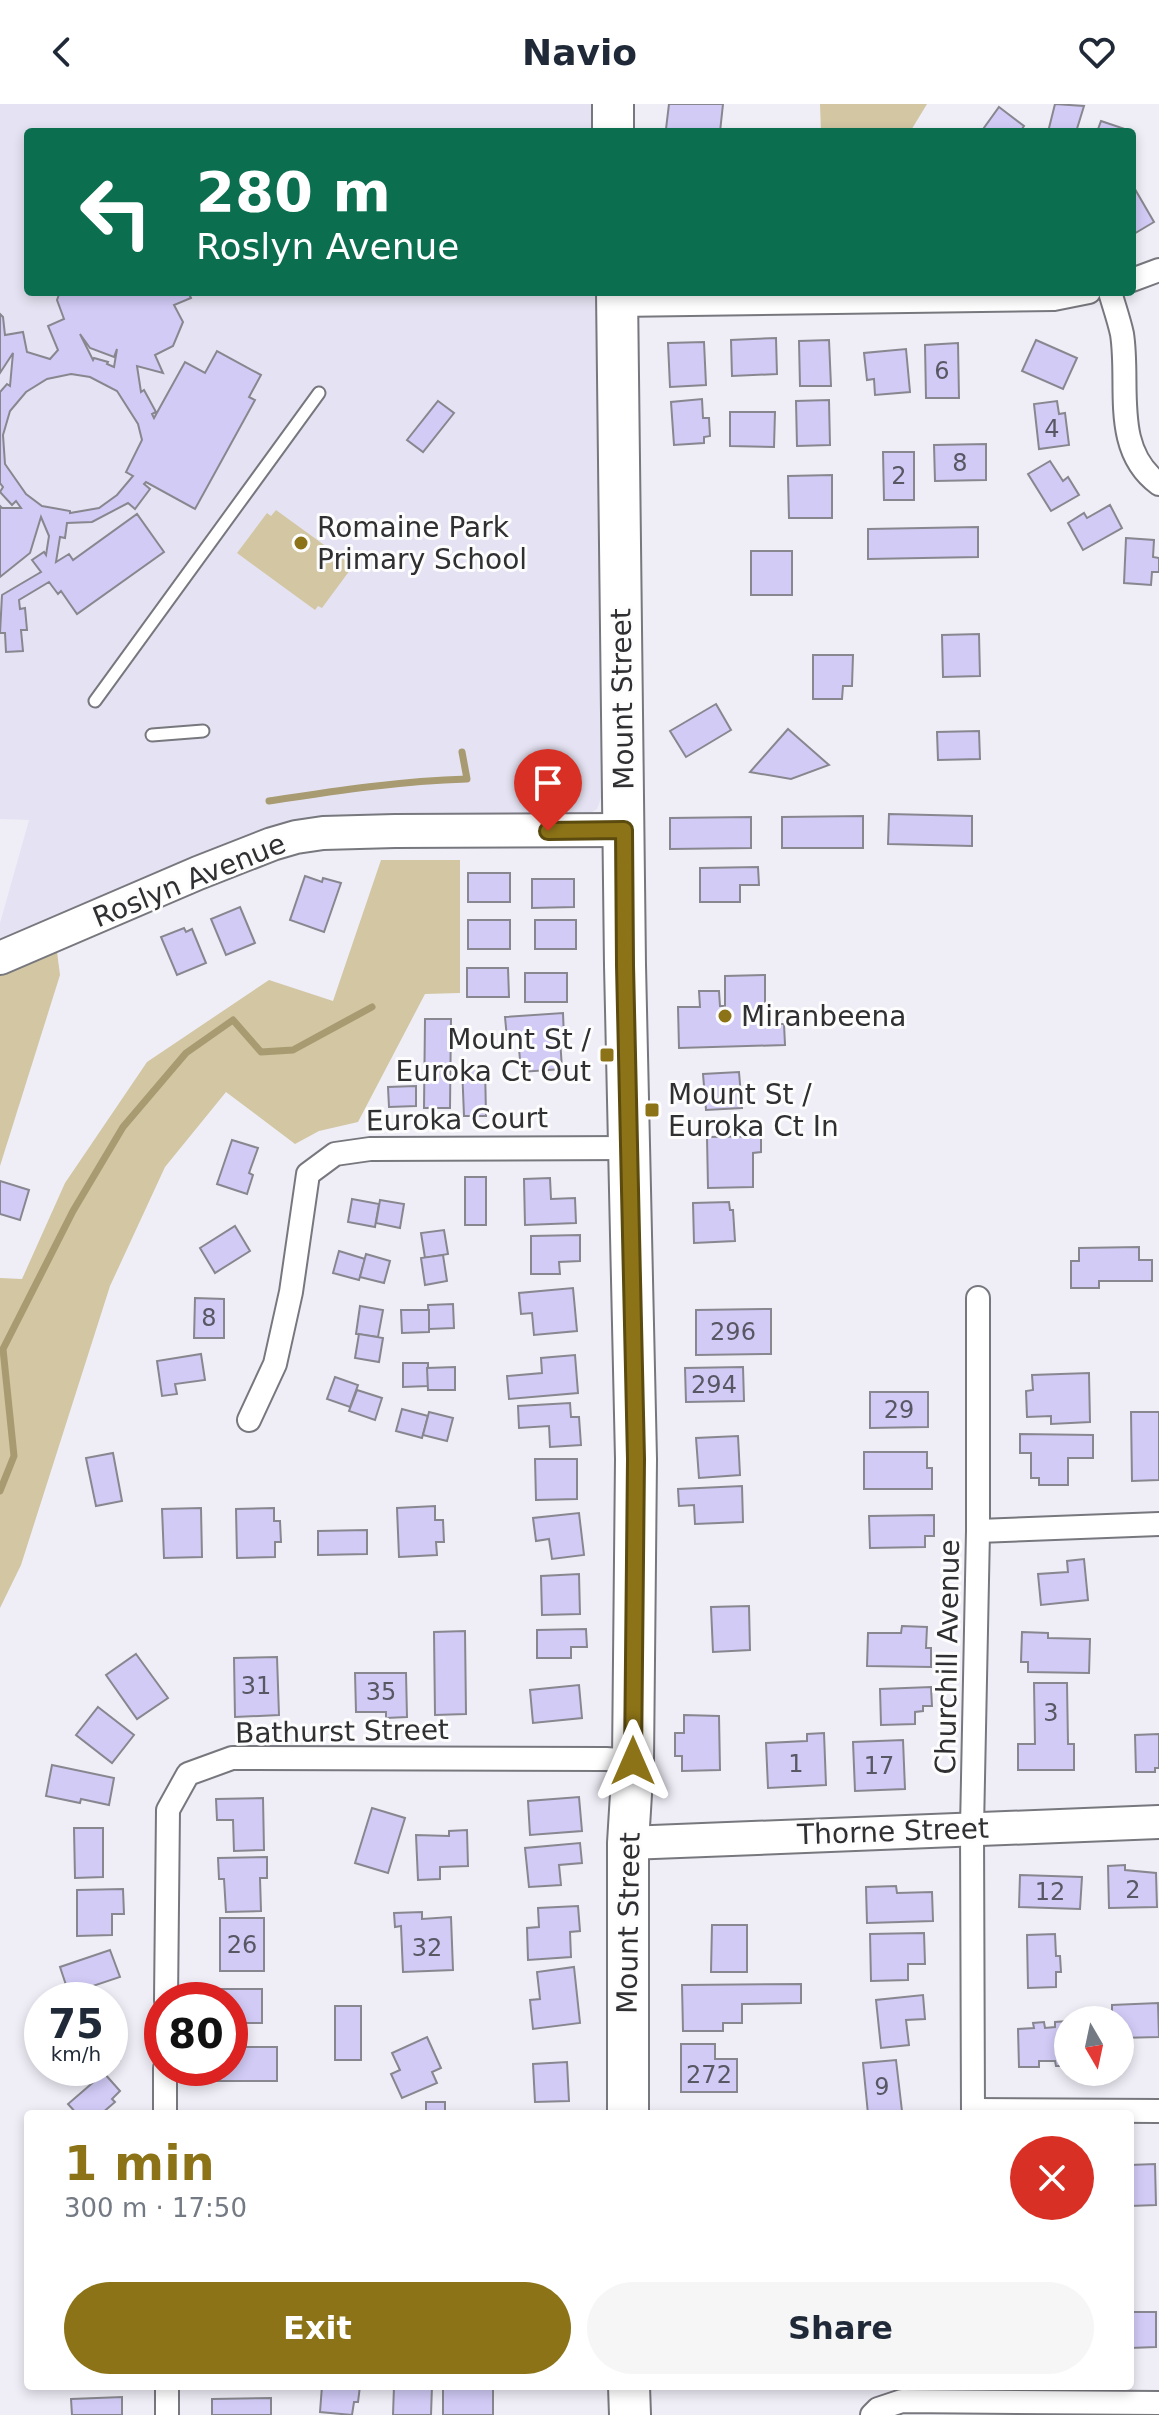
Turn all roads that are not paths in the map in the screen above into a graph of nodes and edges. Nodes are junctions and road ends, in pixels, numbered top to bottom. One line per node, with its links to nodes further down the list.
1 (613, 104): 2 (highway)
2 (613, 128)
3 (1159, 270): 4 (street)
4 (1136, 279)
5 (1053, 296): 7 (street)
6 (1111, 296): 9 (street)
7 (617, 298): 13 (highway, Mount Street)
8 (319, 393): 10 (lane)
9 (1159, 484)
10 (95, 701)
11 (203, 731): 12 (lane)
12 (152, 735)
13 (624, 830): 14 (street, Roslyn Avenue); 15 (highway, Mount Street)
14 (0, 958)
15 (629, 1148): 17 (street, Euroka Court); 20 (highway, Mount Street)
16 (978, 1298): 19 (street, Churchill Avenue)
17 (249, 1420)
18 (1159, 1524): 19 (street)
19 (978, 1531): 22 (street, Churchill Avenue)
20 (633, 1761): 23 (highway, Mount Street); 24 (street, Bathurst Street)
21 (1159, 1822): 22 (street, Thorne Street)
22 (972, 1828): 23 (street, Thorne Street); 28 (street, Churchill Avenue)
23 (628, 1843): 27 (highway, Mount Street)
24 (166, 1982)
25 (165, 2086): 26 (street)
26 (165, 2110)
27 (628, 2110)
28 (973, 2110)
29 (1134, 2111): 30 (street)
30 (1159, 2111)
31 (167, 2390): 35 (street)
32 (629, 2390): 36 (highway)
33 (972, 2393): 34 (street); 37 (street)
34 (1159, 2403)
35 (167, 2415)
36 (630, 2415)
37 (872, 2415)

